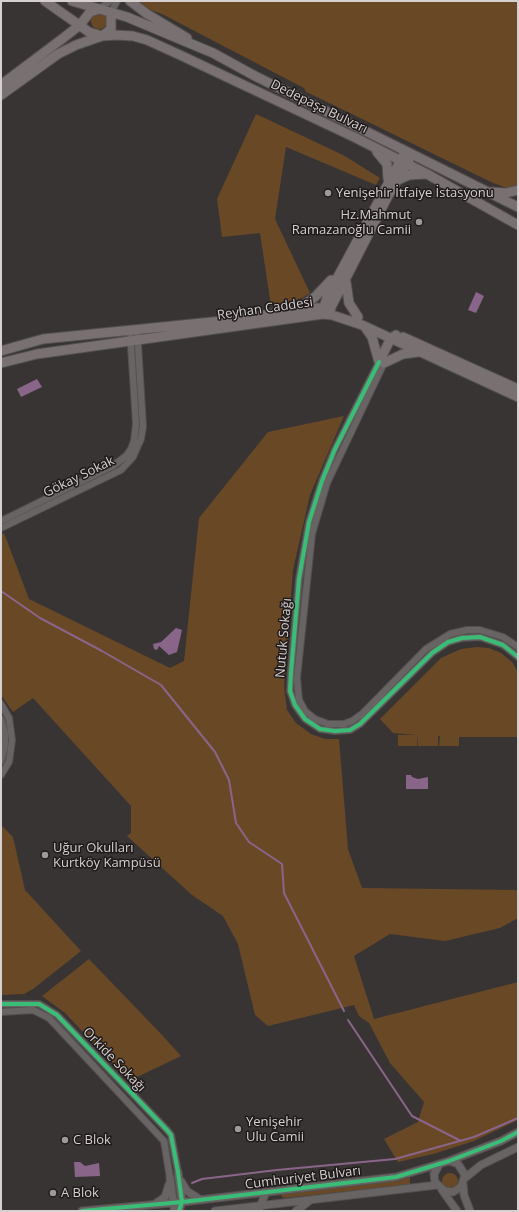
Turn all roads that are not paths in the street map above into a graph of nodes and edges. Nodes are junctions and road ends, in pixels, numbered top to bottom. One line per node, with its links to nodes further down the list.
1 (45, 1): 8 (main road)
2 (72, 1): 6 (main road)
3 (110, 1): 6 (street)
4 (117, 1): 7 (street)
5 (130, 1): 10 (main road)
6 (99, 9): 7 (main road); 8 (main road)
7 (111, 13): 9 (main road); 10 (main road, Dedepaşa Bulvarı)
8 (80, 25): 9 (main road); 11 (main road)
9 (102, 36): 12 (main road); 13 (main road, Dedepaşa Bulvarı)
10 (213, 53): 14 (main road, Dedepaşa Bulvarı)
11 (2, 84)
12 (1, 95)
13 (370, 146): 15 (main road, Dedepaşa Bulvarı); 18 (main road)
14 (410, 152): 15 (main road); 20 (main road, Dedepaşa Bulvarı)
15 (403, 162): 16 (main road, Dedepaşa Bulvarı); 17 (main road); 18 (main road)
16 (427, 174): 17 (main road); 22 (main road, Dedepaşa Bulvarı)
17 (398, 180): 24 (main road)
18 (388, 181): 23 (main road)
19 (518, 190): 20 (main road)
20 (486, 191): 21 (main road, Dedepaşa Bulvarı)
21 (517, 205): 22 (main road)
22 (516, 221)
23 (341, 268): 25 (main road); 26 (main road)
24 (346, 281): 26 (main road); 27 (main road)
25 (297, 310): 26 (main road, Reyhan Caddesi); 28 (main road, Reyhan Caddesi)
26 (328, 310): 27 (main road); 30 (main road, Reyhan Caddesi)
27 (360, 321): 29 (main road); 33 (main road)
28 (134, 329): 30 (street, Gökay Sokak); 31 (main road, Reyhan Caddesi)
29 (394, 337): 32 (main road); 33 (main road); 35 (main road)
30 (134, 341): 34 (main road, Reyhan Caddesi); 37 (street, Gökay Sokak)
31 (1, 351)
32 (420, 352): 33 (main road); 36 (main road)
33 (381, 362): 40 (street, Nutuk Sokağı); 41 (street, Nutuk Sokağı)
34 (1, 363)
35 (518, 389)
36 (518, 397)
37 (52, 499): 38 (street, Gökay Sokak); 39 (street, Gökay Sokak)
38 (1, 522)
39 (1, 528)
40 (518, 647)
41 (518, 657)
42 (1, 704): 45 (street)
43 (1, 719): 44 (street)
44 (1, 761)
45 (1, 775)
46 (1, 1004): 52 (street, Orkide Sokağı)
47 (1, 1012): 53 (street)
48 (518, 1132): 50 (street, Cumhuriyet Bulvarı)
49 (518, 1147): 54 (street, Cumhuriyet Bulvarı)
50 (449, 1161): 51 (street, Cumhuriyet Bulvarı); 54 (street)
51 (439, 1165): 55 (street); 56 (street, Cumhuriyet Bulvarı)
52 (178, 1172): 57 (street); 59 (street)
53 (170, 1178): 60 (street); 61 (street)
54 (464, 1181): 55 (street, Cumhuriyet Bulvarı); 70 (street)
55 (439, 1187): 58 (street, Cumhuriyet Bulvarı); 69 (street)
56 (266, 1192): 57 (street, Cumhuriyet Bulvarı); 62 (street); 63 (street, Cumhuriyet Bulvarı)
57 (201, 1200): 59 (street, Cumhuriyet Bulvarı)
58 (310, 1201): 62 (street, Cumhuriyet Bulvarı); 68 (street)
59 (182, 1202): 60 (street, Cumhuriyet Bulvarı); 66 (street)
60 (172, 1203): 61 (street, Cumhuriyet Bulvarı); 65 (street)
61 (154, 1205): 64 (street, Cumhuriyet Bulvarı)
62 (269, 1208): 63 (street, Cumhuriyet Bulvarı)
63 (259, 1209): 67 (street, Cumhuriyet Bulvarı)
64 (82, 1211)
65 (175, 1211)
66 (179, 1211)
67 (217, 1211)
68 (296, 1211)
69 (457, 1211)
70 (470, 1211)

